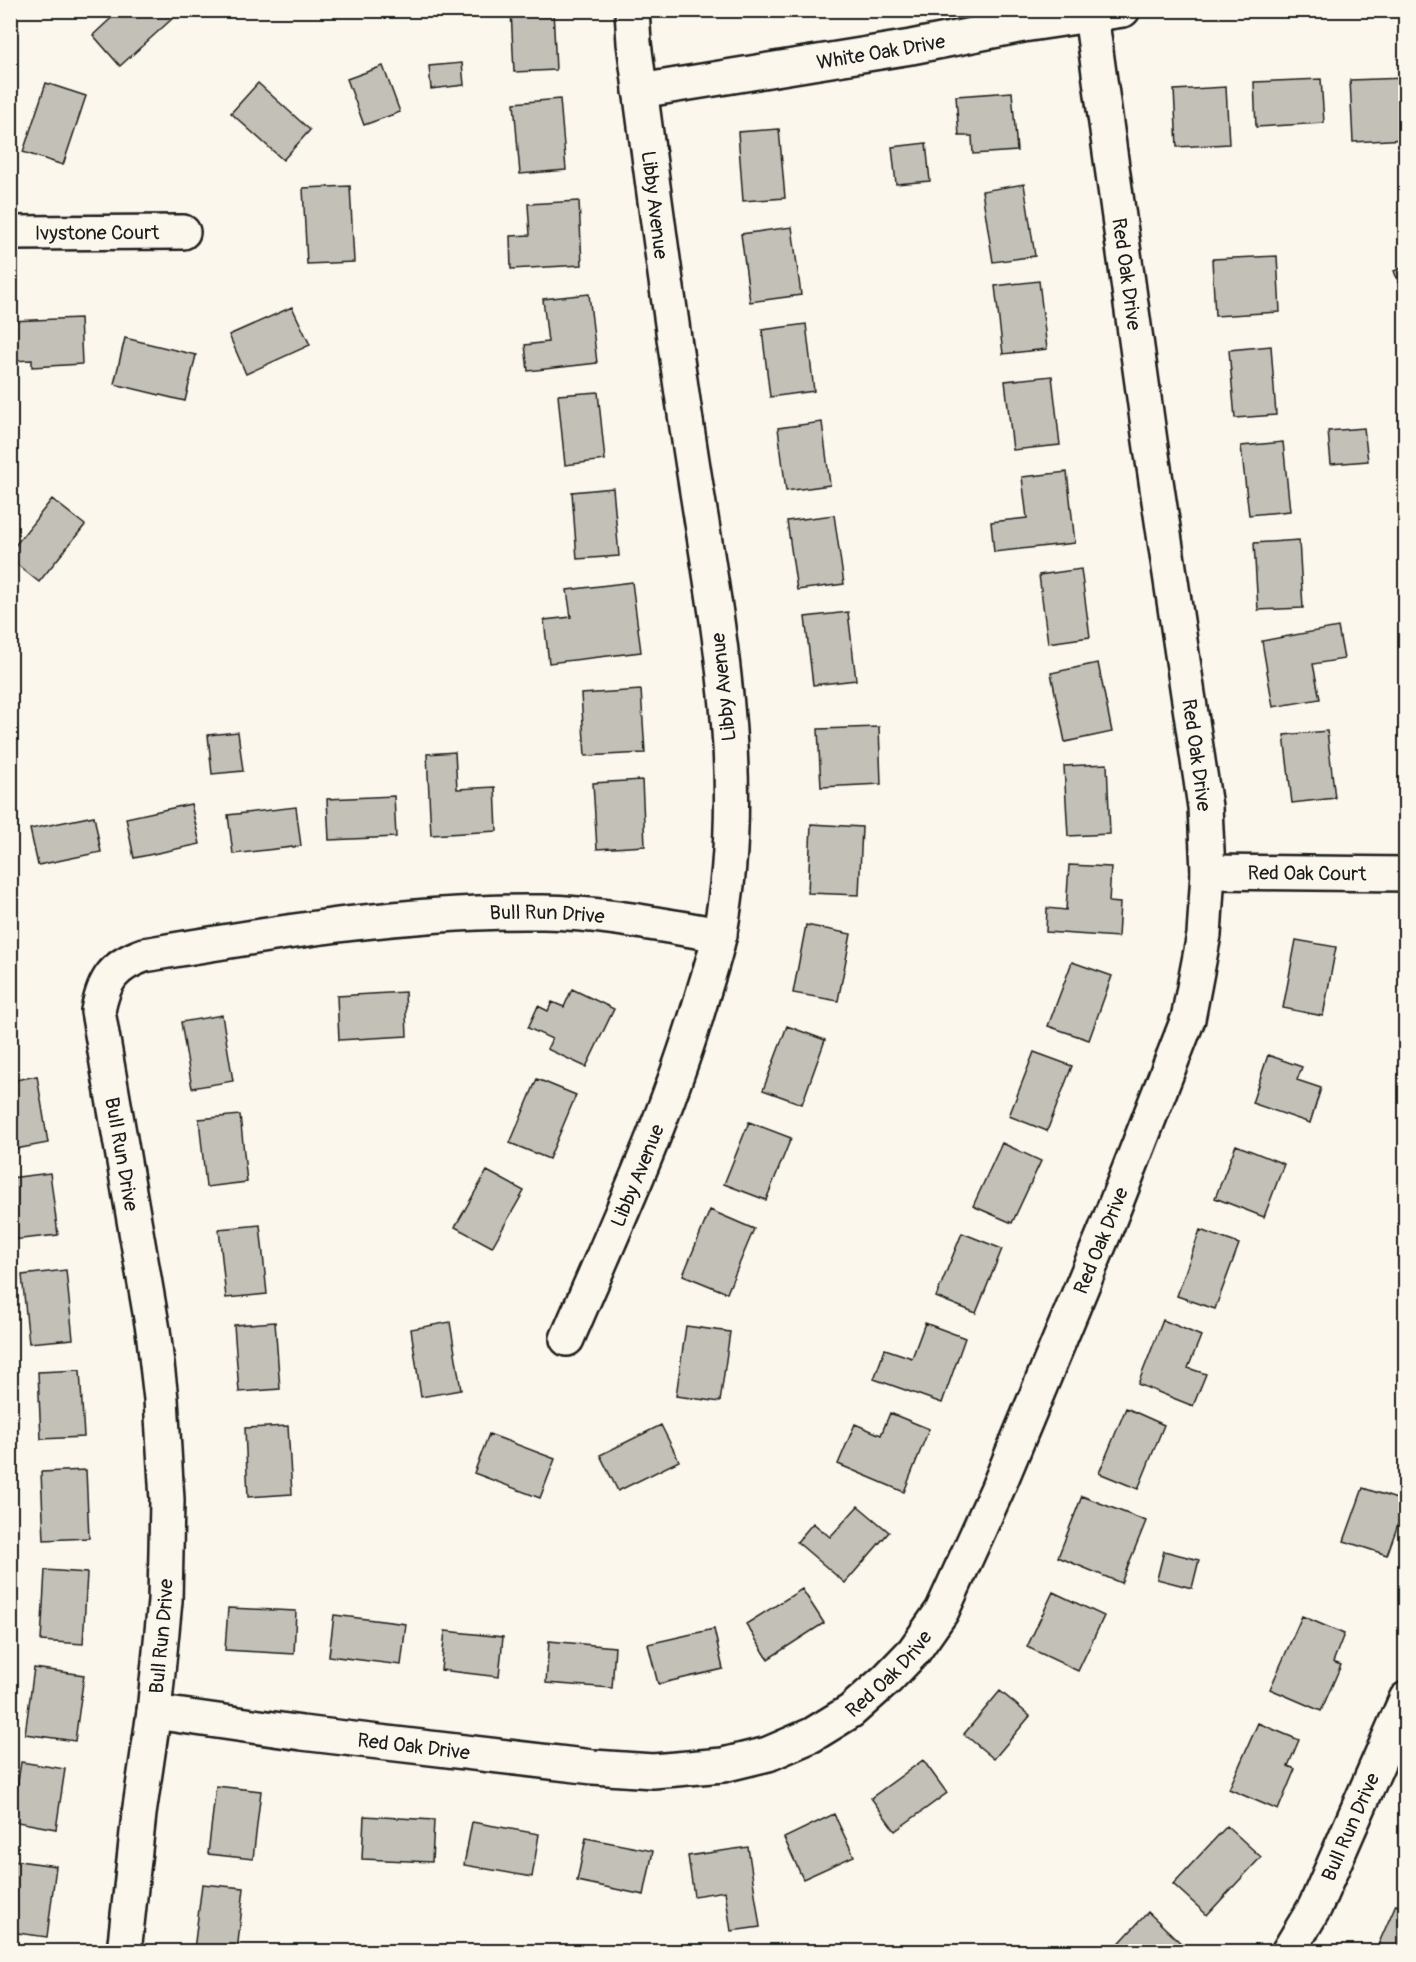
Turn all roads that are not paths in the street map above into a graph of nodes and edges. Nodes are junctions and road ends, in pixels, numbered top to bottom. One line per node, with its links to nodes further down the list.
1 (632, 10): 3 (street, Libby Avenue)
2 (1107, 13): 3 (street, White Oak Drive); 6 (street, Red Oak Drive)
3 (640, 91): 8 (street, Libby Avenue)
4 (183, 232): 5 (street, Ivystone Court)
5 (10, 234)
6 (1208, 872): 7 (street, Red Oak Court); 11 (street, Red Oak Drive)
7 (1406, 874)
8 (720, 935): 9 (street, Libby Avenue); 11 (street, Bull Run Drive)
9 (567, 1339)
10 (1406, 1699): 13 (street, Bull Run Drive)
11 (154, 1712): 12 (street, Bull Run Drive)
12 (124, 1952)
13 (1288, 1952)

